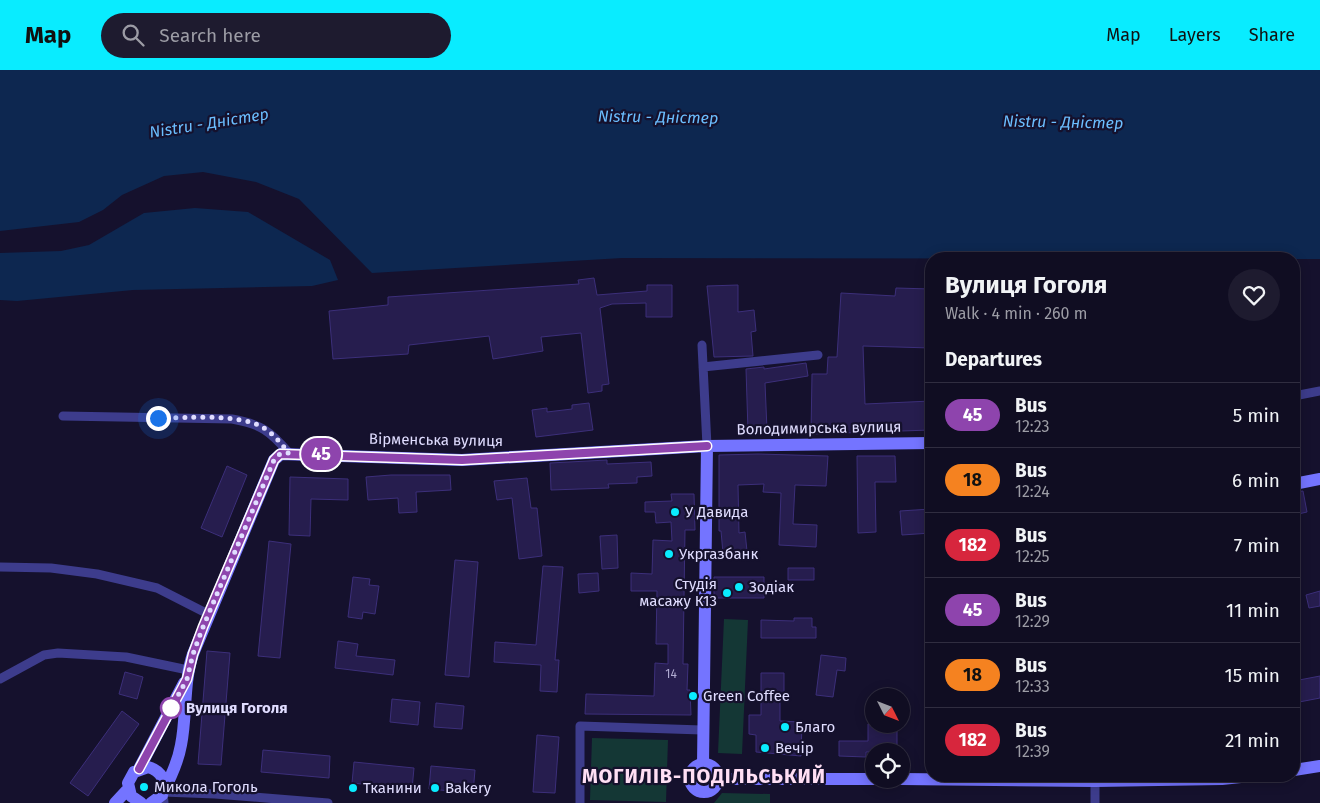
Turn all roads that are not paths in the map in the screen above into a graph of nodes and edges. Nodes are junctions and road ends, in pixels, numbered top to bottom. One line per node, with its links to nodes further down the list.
1 (702, 345): 3 (street)
2 (818, 355): 3 (street)
3 (703, 367): 8 (street)
4 (1320, 391): 5 (street)
5 (1300, 395)
6 (63, 416): 9 (street)
7 (925, 443): 8 (main road, Володимирська вулиця)
8 (707, 446): 9 (main road, Вірменська вулиця); 16 (main road)
9 (289, 453): 13 (main road)
10 (1320, 479): 11 (main road)
11 (1300, 483)
12 (0, 566): 13 (street)
13 (208, 614): 14 (main road)
14 (187, 675): 15 (street); 19 (main road); 27 (main road)
15 (0, 679)
16 (702, 730): 17 (main road); 33 (street)
17 (703, 764): 21 (main road); 28 (main road)
18 (1320, 766): 20 (main road)
19 (139, 769): 26 (main road); 27 (main road)
20 (1300, 769)
21 (718, 779): 22 (main road); 28 (main road)
22 (865, 779)
23 (910, 779): 24 (main road)
24 (925, 779)
25 (1095, 782): 34 (street)
26 (128, 789): 29 (main road); 30 (main road)
27 (164, 798): 31 (main road); 32 (street)
28 (703, 798)
29 (115, 803)
30 (141, 803)
31 (151, 803)
32 (328, 803)
33 (580, 803)
34 (1095, 803)

